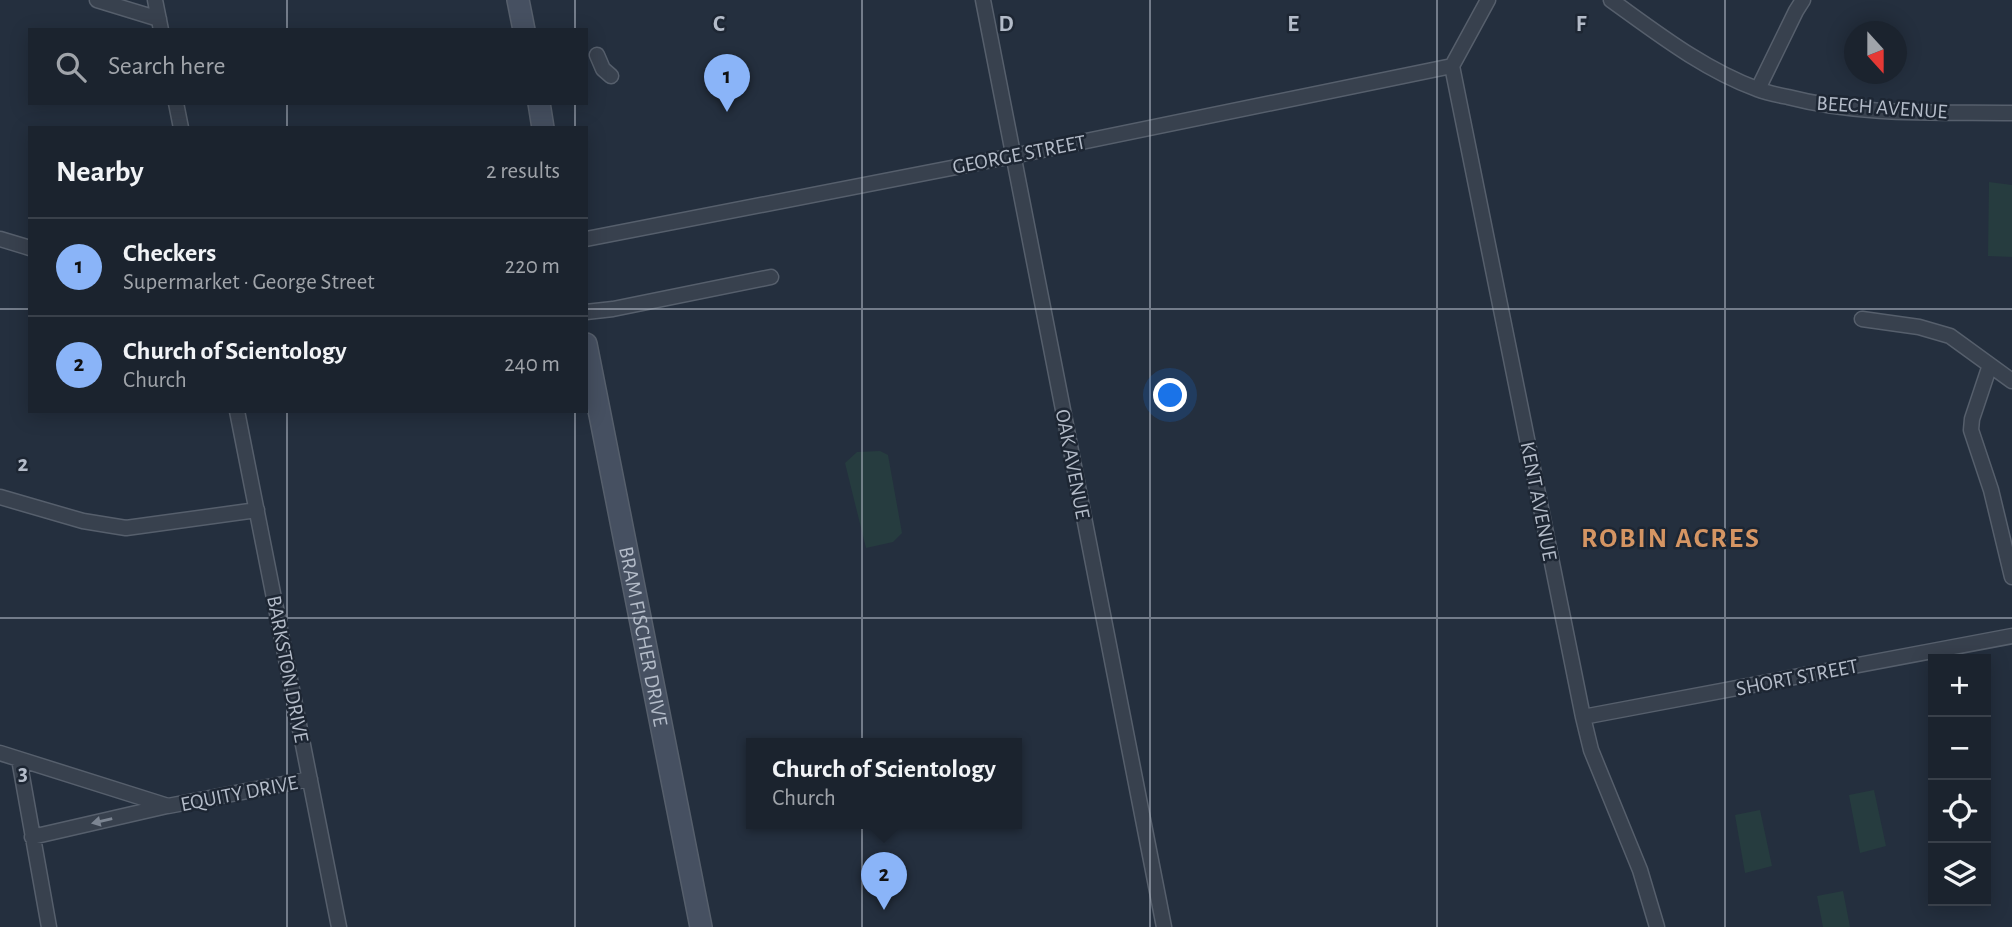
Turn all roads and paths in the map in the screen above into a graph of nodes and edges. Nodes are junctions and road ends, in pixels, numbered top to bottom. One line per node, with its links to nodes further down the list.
1 (97, 0): 8 (street)
2 (155, 0): 8 (street)
3 (518, 0): 9 (main road)
4 (983, 0): 19 (street, OAK AVENUE)
5 (1488, 0): 11 (street)
6 (1611, 0): 13 (street, BEECH AVENUE)
7 (1803, 0): 13 (street)
8 (160, 24)
9 (524, 28)
10 (597, 55): 12 (street)
11 (1452, 66): 19 (street, GEORGE STREET); 34 (street, KENT AVENUE)
12 (611, 76)
13 (1758, 89): 16 (street, BEECH AVENUE)
14 (176, 105): 17 (street)
15 (539, 105): 18 (main road)
16 (2012, 113)
17 (181, 126)
18 (543, 126)
19 (1013, 156): 21 (street, GEORGE STREET); 43 (street, OAK AVENUE)
20 (0, 239): 22 (street)
21 (588, 239)
22 (28, 247)
23 (771, 277): 24 (street)
24 (588, 312)
25 (1861, 319): 27 (street)
26 (588, 354): 42 (main road, BRAM FISCHER DRIVE)
27 (1990, 365): 28 (street); 32 (street)
28 (2012, 380)
29 (237, 413): 31 (street, BARKSTON DRIVE)
30 (0, 496): 31 (street)
31 (257, 510): 37 (street, BARKSTON DRIVE)
32 (2012, 577)
33 (2012, 636): 34 (street, SHORT STREET)
34 (1583, 717): 44 (street, KENT AVENUE)
35 (0, 753): 36 (street, EQUITY DRIVE)
36 (19, 759): 38 (street, EQUITY DRIVE); 39 (street)
37 (310, 779): 38 (street, EQUITY DRIVE); 41 (street, BARKSTON DRIVE)
38 (168, 806): 39 (street, EQUITY DRIVE, one-way to 39)
39 (32, 837): 40 (street)
40 (49, 927)
41 (339, 927)
42 (701, 927)
43 (1164, 927)
44 (1657, 927)

